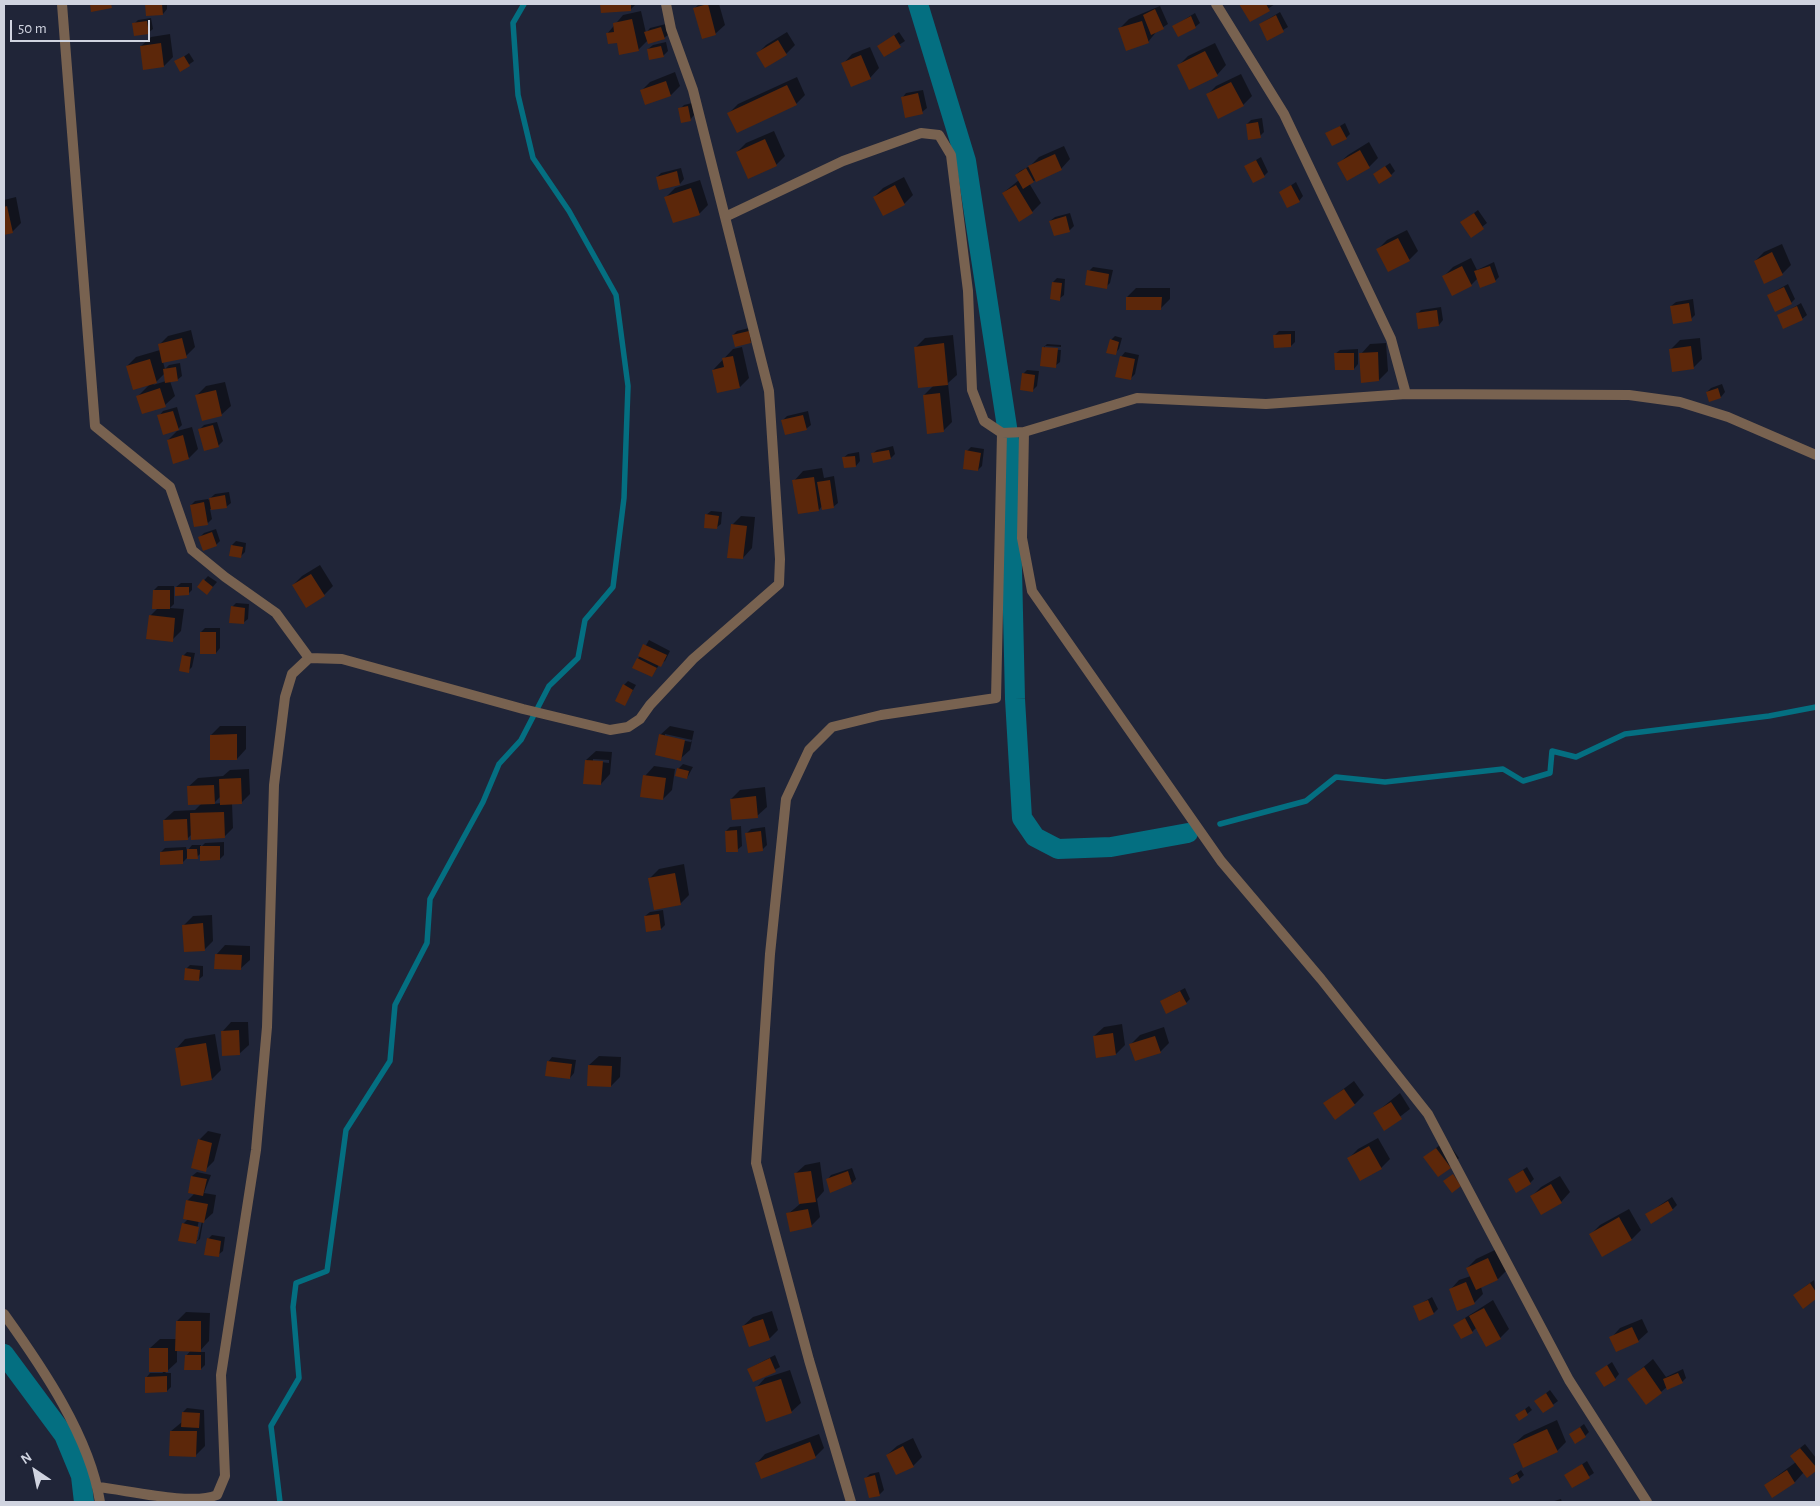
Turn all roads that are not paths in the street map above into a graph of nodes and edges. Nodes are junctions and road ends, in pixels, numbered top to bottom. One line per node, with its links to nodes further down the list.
1 (62, 4): 9 (street)
2 (666, 4): 4 (street)
3 (1216, 4): 5 (street)
4 (725, 217): 7 (street); 9 (street)
5 (1406, 394): 6 (street); 8 (street)
6 (1024, 432): 7 (street); 14 (street)
7 (1002, 433): 13 (street)
8 (1816, 456)
9 (309, 658): 11 (street)
10 (4, 1314): 11 (street)
11 (98, 1487): 12 (street)
12 (100, 1502)
13 (851, 1502)
14 (1647, 1502)

